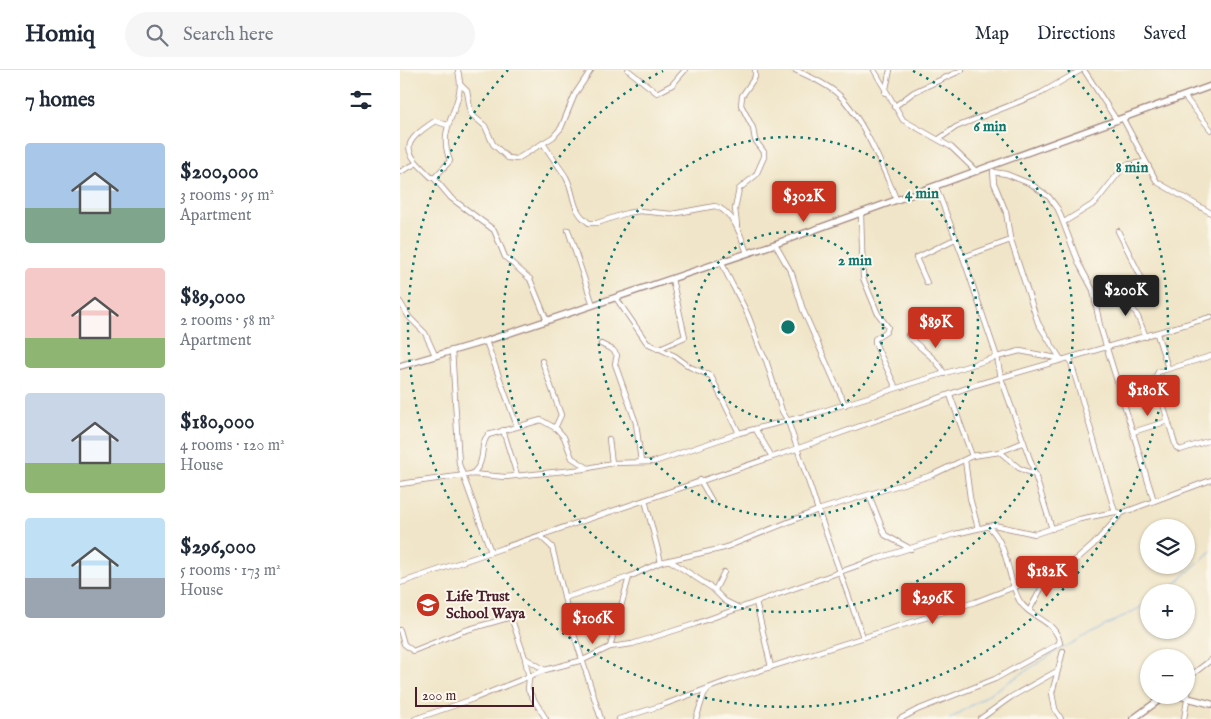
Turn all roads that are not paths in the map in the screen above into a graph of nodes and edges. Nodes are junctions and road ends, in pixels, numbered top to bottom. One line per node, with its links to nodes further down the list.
1 (458, 70): 11 (street)
2 (591, 70): 20 (street)
3 (628, 70): 4 (street)
4 (685, 70)
5 (754, 70): 32 (street)
6 (795, 70): 28 (street)
7 (874, 70): 13 (street)
8 (890, 70): 13 (street)
9 (962, 70): 15 (street)
10 (1082, 70): 16 (street); 19 (street)
11 (460, 84): 17 (street); 20 (street)
12 (1211, 86): 14 (street)
13 (885, 93): 15 (street)
14 (1184, 96): 16 (street); 18 (street)
15 (894, 107): 19 (street)
16 (1120, 120): 21 (street); 23 (street)
17 (447, 125): 22 (street); 26 (street)
18 (1211, 130)
19 (939, 139): 25 (street)
20 (543, 144): 32 (street)
21 (1145, 162): 29 (street); 31 (street)
22 (417, 163): 24 (street); 26 (street)
23 (993, 170): 25 (street); 31 (street); 36 (street)
24 (400, 172)
25 (977, 172): 27 (street)
26 (434, 178): 49 (street)
27 (936, 187): 28 (street); 35 (street)
28 (897, 201): 30 (street)
29 (1211, 213)
30 (861, 214): 37 (street); 68 (street)
31 (1064, 222): 46 (street)
32 (738, 228): 38 (street)
33 (568, 230): 47 (street)
34 (1118, 231): 43 (street)
35 (955, 238): 39 (street); 42 (street)
36 (1011, 240): 39 (street); 61 (street)
37 (775, 244): 38 (street); 70 (street)
38 (747, 253): 40 (street)
39 (963, 257): 60 (street)
40 (722, 262): 41 (street); 71 (street)
41 (672, 279): 44 (street); 56 (street)
42 (927, 283)
43 (1121, 290): 46 (street); 52 (street)
44 (616, 298): 47 (street); 56 (street)
45 (400, 302): 58 (street)
46 (1095, 302): 55 (street)
47 (593, 305): 49 (street)
48 (1211, 317): 50 (street)
49 (547, 320): 53 (street)
50 (1157, 334): 52 (street); 65 (street)
51 (908, 335): 66 (street)
52 (1146, 337): 55 (street)
53 (486, 340): 57 (street); 73 (street)
54 (601, 344): 87 (street)
55 (1108, 348): 62 (street); 77 (street)
56 (658, 349): 78 (street)
57 (452, 350): 58 (street); 92 (street)
58 (436, 355): 64 (street)
59 (1211, 356): 65 (street)
60 (997, 357): 61 (street); 66 (street); 67 (street)
61 (1061, 359): 62 (street); 67 (street)
62 (1070, 359): 102 (street)
63 (542, 361): 74 (street)
64 (400, 366)
65 (1168, 368): 72 (street)
66 (944, 374): 68 (street)
67 (1001, 378): 69 (street); 81 (street)
68 (896, 388): 70 (street)
69 (950, 395): 82 (street); 84 (street)
70 (845, 405): 71 (street)
71 (788, 421): 76 (street); 82 (street)
72 (1168, 421): 77 (street); 80 (street)
73 (517, 426): 74 (street); 75 (street)
74 (555, 428): 89 (street)
75 (503, 430): 90 (street); 91 (street)
76 (756, 430): 78 (street); 85 (street)
77 (1134, 432): 100 (street)
78 (739, 433): 87 (street)
79 (609, 438): 88 (street)
80 (1211, 440)
81 (1024, 442): 83 (street); 93 (street)
82 (796, 449): 85 (street); 101 (street)
83 (1000, 452): 84 (street); 93 (street)
84 (972, 456): 86 (street)
85 (772, 457): 94 (street)
86 (965, 460): 97 (street); 105 (street)
87 (641, 462): 88 (street)
88 (612, 463): 89 (street)
89 (588, 468): 91 (street)
90 (472, 474): 91 (street); 92 (street)
91 (517, 475)
92 (464, 476): 96 (street); 109 (street)
93 (1036, 476): 106 (street)
94 (700, 480): 98 (street); 99 (street)
95 (1211, 480): 100 (street)
96 (400, 484)
97 (869, 494): 101 (street); 108 (street)
98 (645, 500): 107 (street); 111 (street)
99 (712, 501)
100 (1154, 501): 103 (street)
101 (818, 510): 110 (street); 113 (street)
102 (1115, 512): 103 (street); 106 (street)
103 (1122, 513): 114 (street)
104 (988, 526): 105 (street); 106 (street); 117 (street)
105 (978, 528): 108 (street)
106 (1052, 529)
107 (540, 536): 109 (street); 119 (street)
108 (911, 549): 113 (street)
109 (491, 552): 116 (street)
110 (669, 560): 111 (street); 118 (street)
111 (661, 562): 115 (street)
112 (724, 572): 118 (street)
113 (840, 572): 120 (street); 124 (street)
114 (1049, 574): 117 (street); 122 (street)
115 (629, 577): 119 (street); 125 (street)
116 (400, 583)
117 (1014, 587): 122 (street); 124 (street)
118 (715, 590): 121 (street)
119 (564, 598): 128 (street)
120 (756, 602): 121 (street); 130 (street)
121 (740, 608): 125 (street)
122 (1029, 612): 145 (street)
123 (400, 630): 127 (street)
124 (864, 637): 130 (street)
125 (610, 647): 128 (street)
126 (1063, 651): 132 (street)
127 (525, 658): 131 (street); 134 (street)
128 (583, 660): 131 (street); 142 (street)
129 (1211, 660): 133 (street)
130 (771, 667): 135 (street)
131 (545, 670): 134 (street)
132 (1057, 671): 146 (street); 147 (street)
133 (1195, 672)
134 (529, 678): 140 (street); 141 (street)
135 (709, 688): 143 (street); 144 (street)
136 (1195, 700): 139 (street)
137 (1153, 704): 148 (street)
138 (1187, 704): 149 (street)
139 (1211, 704)
140 (415, 719)
141 (546, 719)
142 (601, 719)
143 (619, 719)
144 (696, 719)
145 (900, 719)
146 (980, 719)
147 (1061, 719)
148 (1132, 719)
149 (1184, 719)

